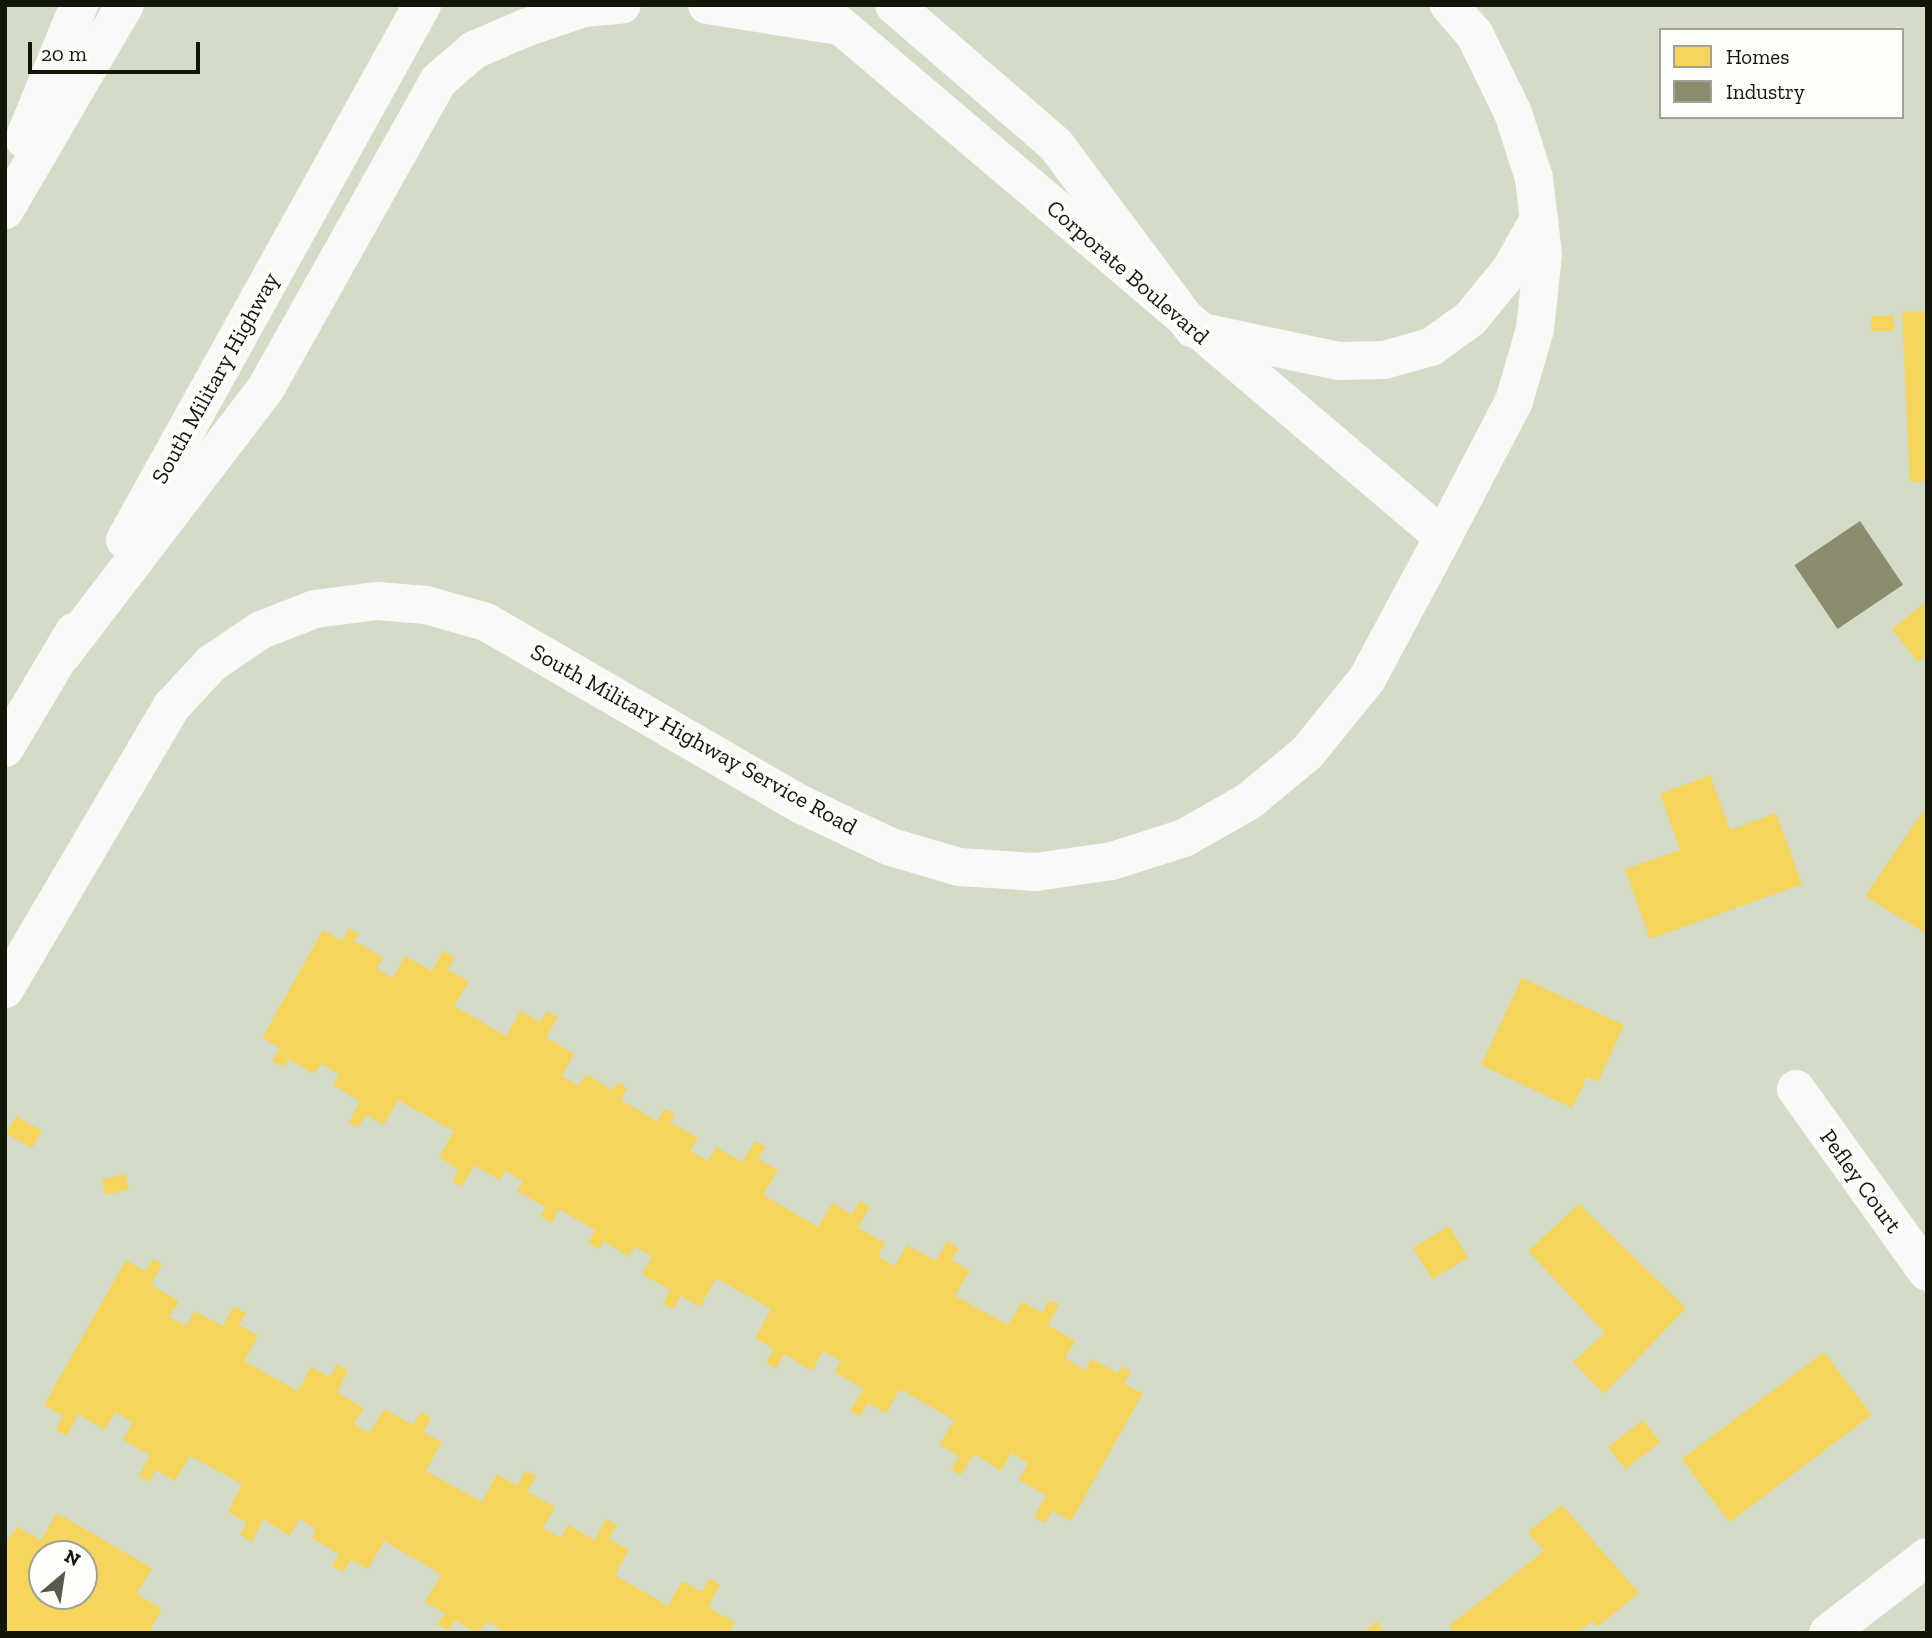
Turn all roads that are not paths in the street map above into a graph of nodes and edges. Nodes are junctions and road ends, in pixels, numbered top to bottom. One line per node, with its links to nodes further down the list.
1 (79, 5): 9 (street)
2 (125, 5): 10 (street)
3 (422, 5): 14 (street, South Military Highway)
4 (622, 5): 14 (street)
5 (707, 5): 8 (street)
6 (894, 5): 12 (street)
7 (1449, 5): 11 (street, South Military Highway Service Road)
8 (828, 16): 12 (street, Corporate Boulevard)
9 (5, 186)
10 (5, 210)
11 (1539, 219): 12 (street); 13 (street, South Military Highway Service Road)
12 (1193, 330): 13 (street, Corporate Boulevard)
13 (1443, 537): 16 (street, South Military Highway Service Road)
14 (62, 655): 15 (street, South Military Highway)
15 (5, 748)
16 (5, 989)
17 (1796, 1089): 18 (street, Pefley Court)
18 (1927, 1272)
19 (1927, 1557): 20 (street)
20 (1828, 1633)

